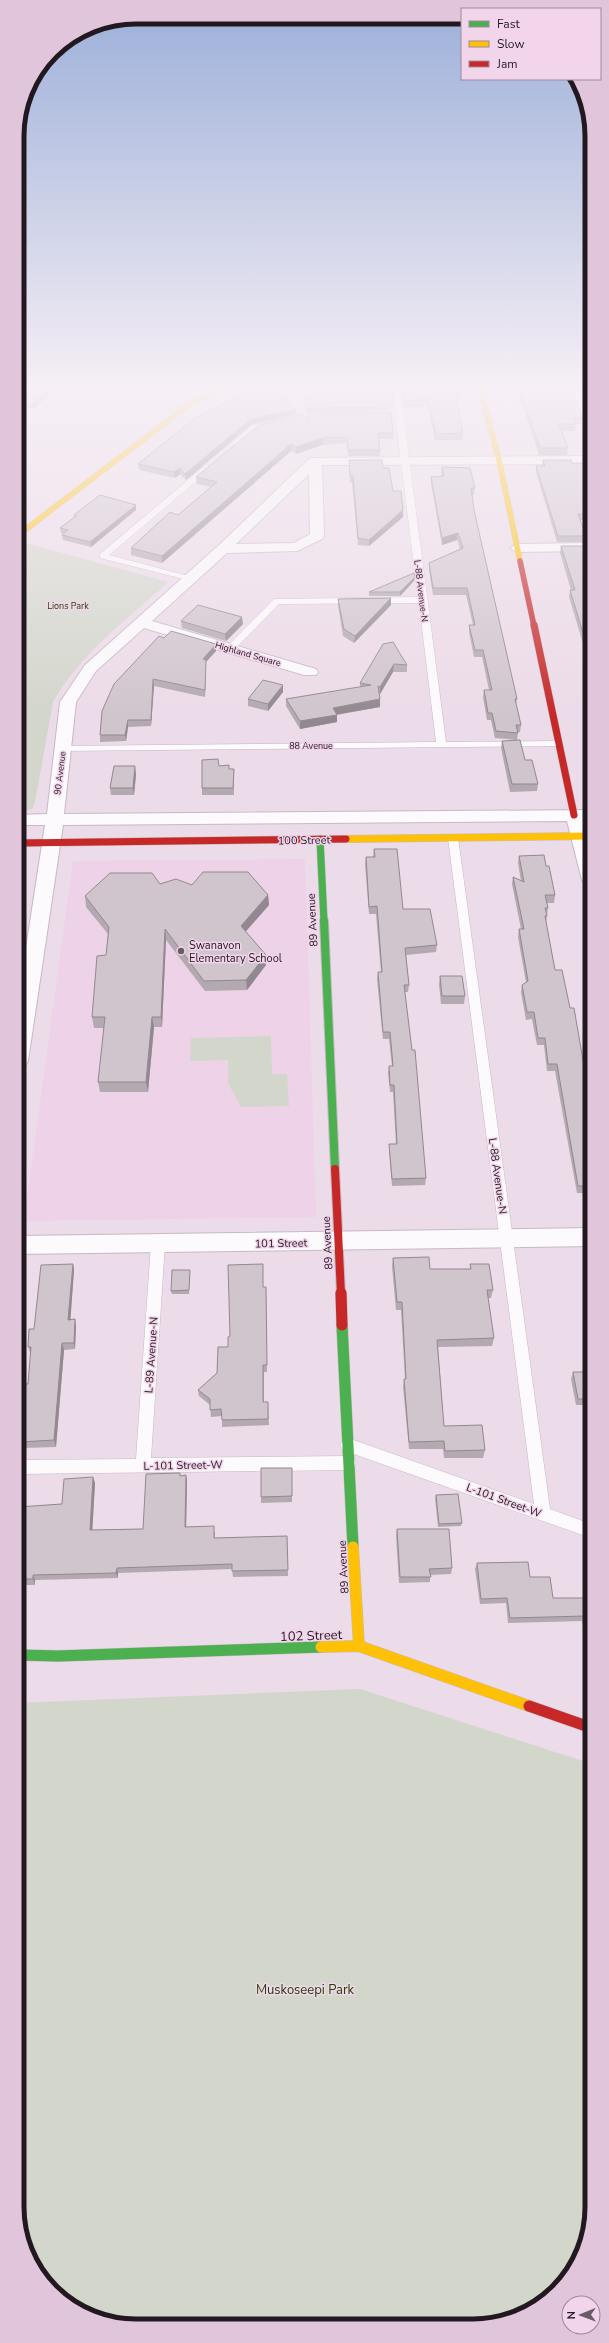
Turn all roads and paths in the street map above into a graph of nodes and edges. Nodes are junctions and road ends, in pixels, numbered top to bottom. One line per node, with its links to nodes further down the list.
1 (66, 498): 7 (street)
2 (171, 498): 11 (lane)
3 (276, 498): 10 (street, 90 Avenue)
4 (316, 498): 10 (street)
5 (409, 498): 12 (lane, L-88 Avenue-N)
6 (507, 498): 9 (street)
7 (24, 531)
8 (585, 547): 9 (street)
9 (518, 548): 16 (street)
10 (223, 549): 11 (street, 90 Avenue)
11 (189, 579): 13 (street, 90 Avenue)
12 (422, 600): 14 (lane); 17 (lane, L-88 Avenue-N)
13 (140, 622): 14 (street, Highland Square); 18 (street, 90 Avenue)
14 (230, 649): 15 (street, Highland Square)
15 (310, 672)
16 (559, 744): 17 (lane, 88 Avenue); 19 (street)
17 (441, 746): 18 (lane, 88 Avenue)
18 (62, 749): 20 (street, 90 Avenue)
19 (583, 815): 20 (street, 100 Street); 22 (street)
20 (54, 819): 21 (street, 100 Street); 27 (street, 90 Avenue)
21 (24, 820)
22 (585, 829)
23 (585, 836): 24 (street, 100 Street)
24 (453, 838): 25 (street, 100 Street); 30 (lane, L-88 Avenue-N)
25 (320, 839): 27 (street, 100 Street); 31 (street, 89 Avenue)
26 (24, 843): 27 (street, 100 Street)
27 (52, 843): 28 (street, 90 Avenue)
28 (24, 1023)
29 (585, 1237): 30 (street, 101 Street)
30 (506, 1239): 31 (street, 101 Street); 38 (lane, L-88 Avenue-N)
31 (339, 1242): 32 (street, 101 Street); 34 (street, 89 Avenue)
32 (158, 1244): 33 (street, 101 Street); 36 (lane, L-89 Avenue-N)
33 (24, 1245)
34 (348, 1445): 35 (street, 89 Avenue); 38 (lane, L-101 Street-W)
35 (348, 1463): 36 (lane, L-101 Street-W); 40 (street, 89 Avenue)
36 (144, 1465): 37 (lane, L-101 Street-W)
37 (24, 1467)
38 (543, 1514): 39 (lane, L-101 Street-W)
39 (585, 1529)
40 (359, 1646): 41 (street, 102 Street); 42 (street, 102 Street)
41 (24, 1655)
42 (585, 1726)

